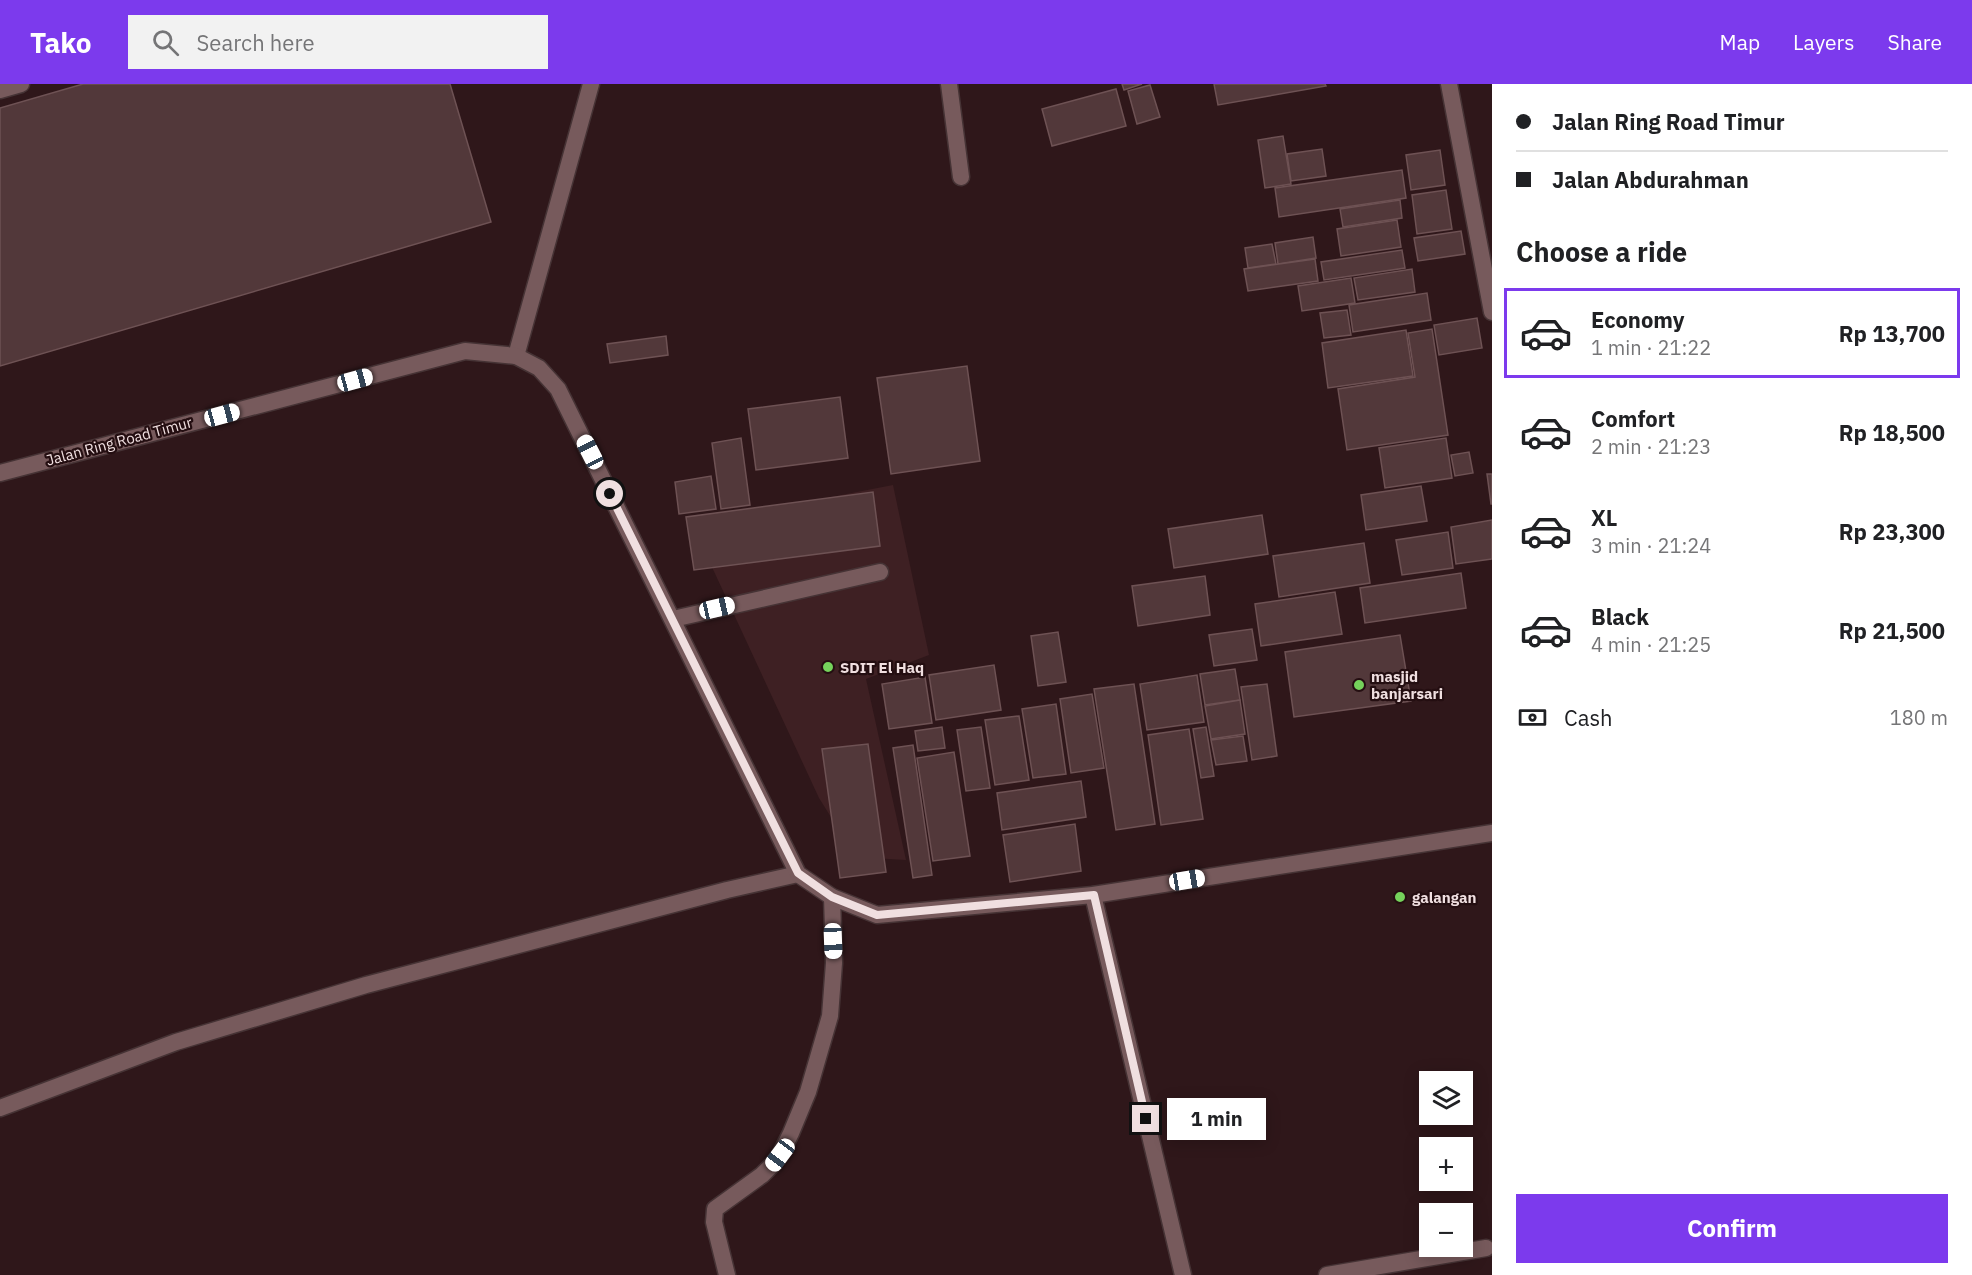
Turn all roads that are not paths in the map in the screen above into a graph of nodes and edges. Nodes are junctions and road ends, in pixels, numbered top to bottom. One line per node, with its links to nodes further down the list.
1 (21, 84): 5 (street)
2 (591, 84): 8 (street)
3 (948, 84): 6 (street)
4 (1449, 84): 7 (street)
5 (0, 90)
6 (961, 177)
7 (1492, 312)
8 (516, 356): 9 (street, Jalan Ring Road Timur); 11 (street, Jalan Ring Road Timur)
9 (0, 473)
10 (880, 572): 11 (street)
11 (673, 619): 13 (street, Jalan Ring Road Timur)
12 (1492, 832): 14 (street, Jalan Ring Road Timur)
13 (798, 873): 15 (street, Jalan Ring Road Timur); 16 (street)
14 (1094, 895): 15 (street, Jalan Ring Road Timur); 19 (street)
15 (832, 897): 18 (street)
16 (0, 1108)
17 (1486, 1248): 20 (street)
18 (727, 1275)
19 (1183, 1275)
20 (1327, 1275)

